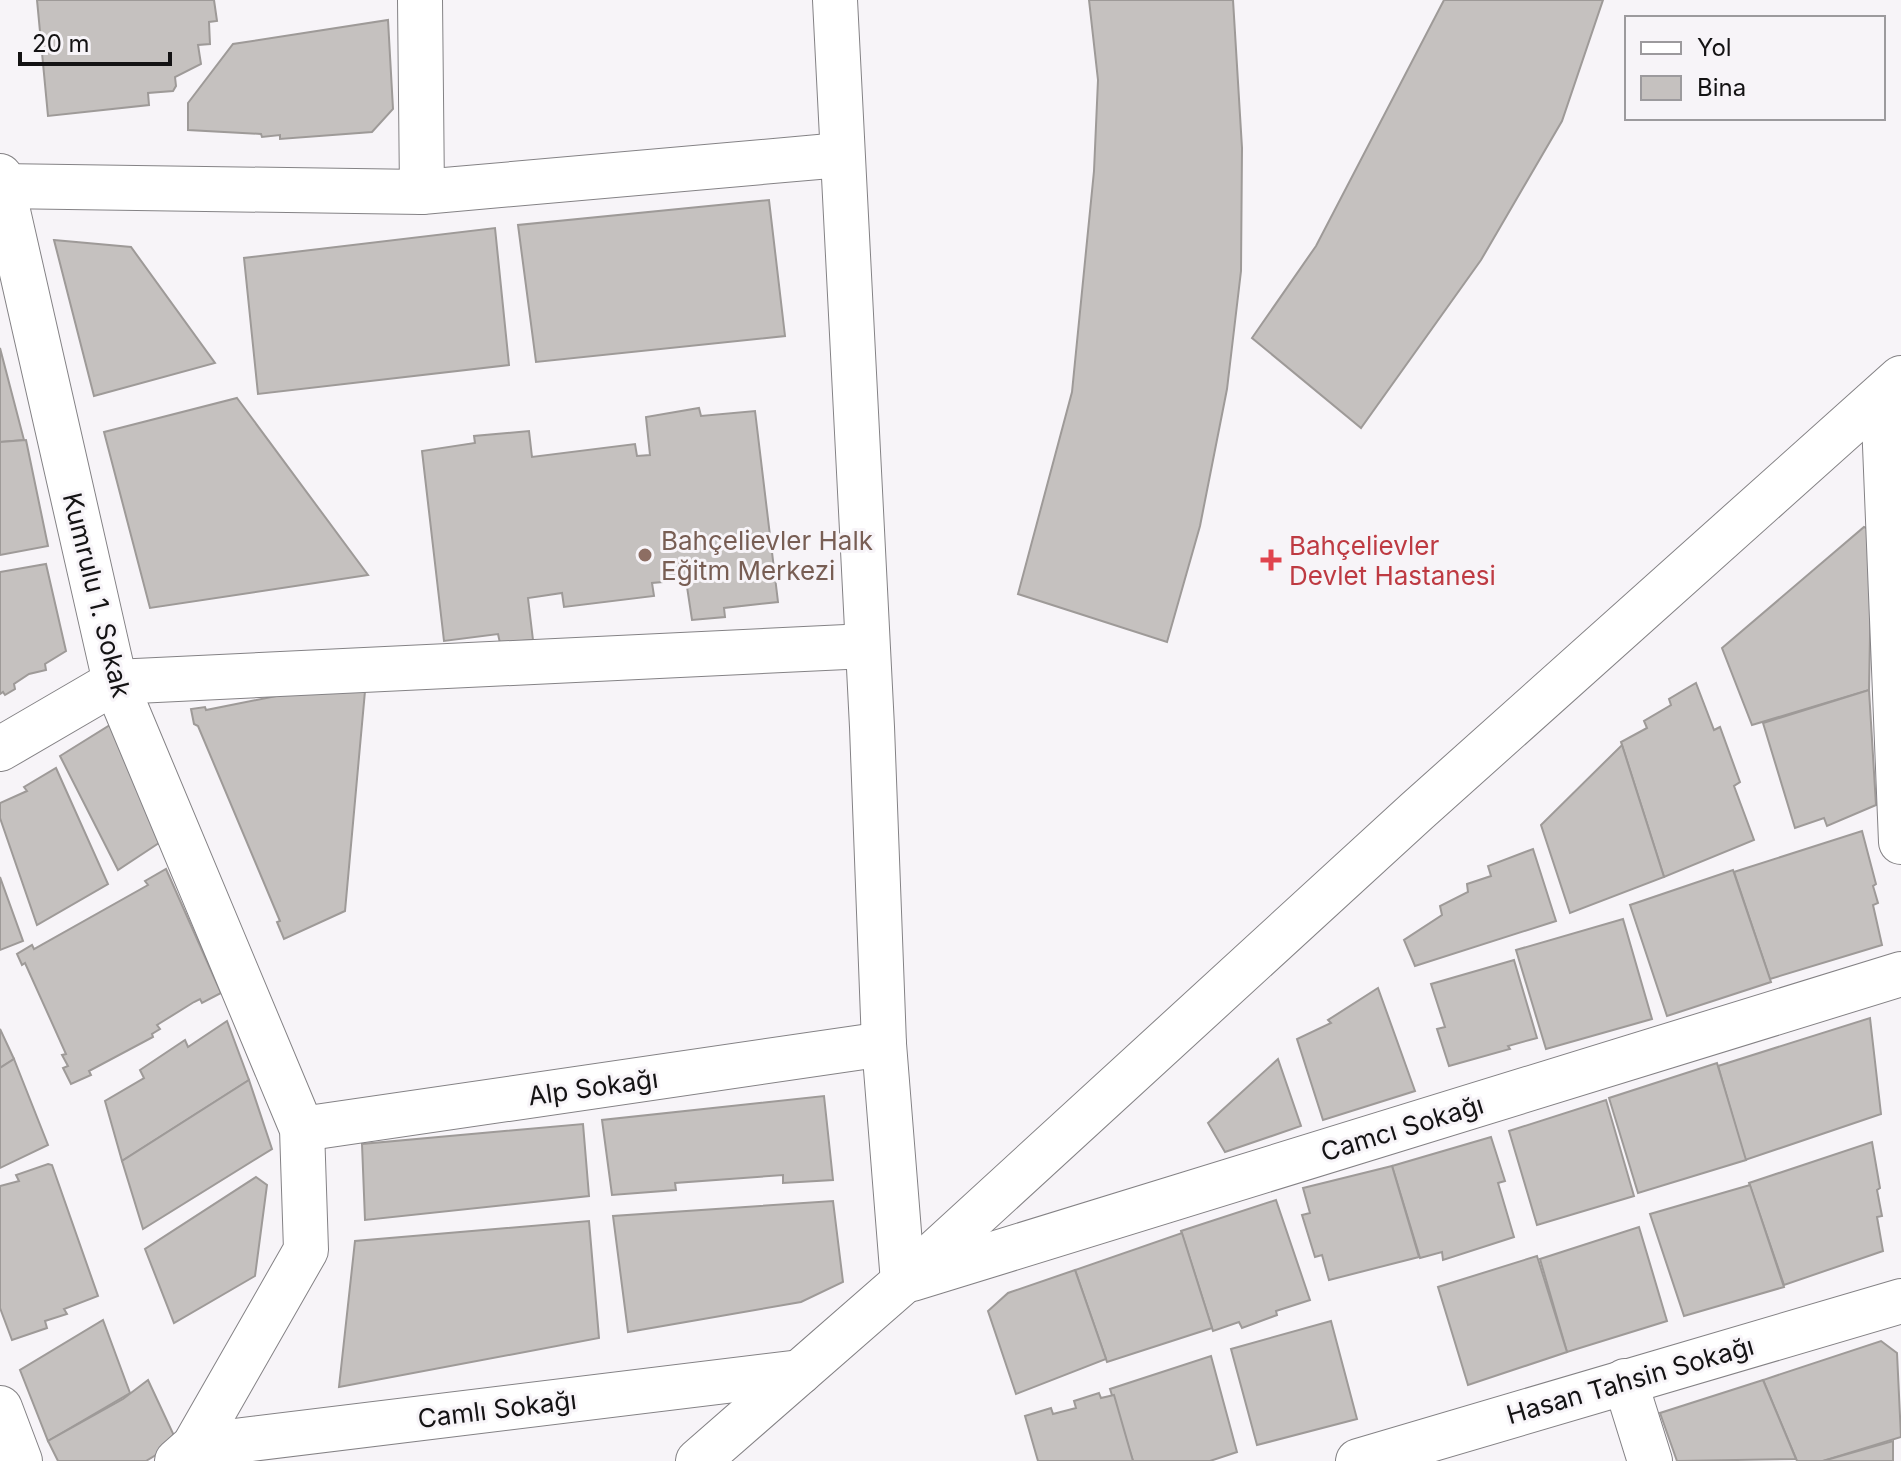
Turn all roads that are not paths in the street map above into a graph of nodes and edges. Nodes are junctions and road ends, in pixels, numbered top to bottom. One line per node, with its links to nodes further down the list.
1 (420, 0): 5 (street)
2 (835, 0): 3 (street)
3 (841, 155): 5 (street); 7 (street)
4 (0, 183): 5 (street); 8 (street, Kumrulu 1. Sokak)
5 (422, 192)
6 (1892, 387): 10 (street); 14 (street)
7 (867, 646): 8 (street); 12 (street)
8 (115, 682): 9 (street); 13 (street, Kumrulu 1. Sokak)
9 (0, 749)
10 (1901, 842)
11 (1901, 974): 14 (street, Camcı Sokağı)
12 (884, 1044): 13 (street, Alp Sokağı); 14 (street)
13 (302, 1129): 20 (street)
14 (903, 1282): 16 (street)
15 (1901, 1301): 17 (street, Hasan Tahsin Sokağı)
16 (800, 1372): 19 (street); 20 (street, Camlı Sokağı)
17 (1625, 1381): 22 (street, Hasan Tahsin Sokağı); 23 (street)
18 (0, 1408): 21 (street)
19 (718, 1453)
20 (186, 1454)
21 (20, 1461)
22 (1358, 1461)
23 (1650, 1461)

